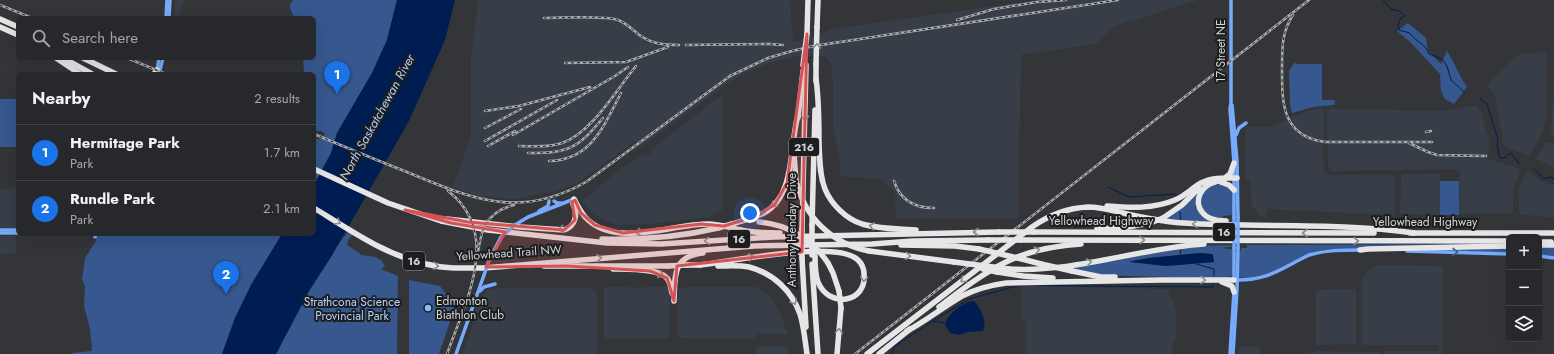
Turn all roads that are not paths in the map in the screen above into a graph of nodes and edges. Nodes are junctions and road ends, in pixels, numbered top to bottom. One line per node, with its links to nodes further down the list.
1 (167, 0): 6 (main road)
2 (170, 0): 7 (main road)
3 (808, 0): 18 (highway, Anthony Henday Drive / 216, bridge)
4 (818, 0): 25 (highway, 216, one-way to 4, bridge)
5 (1231, 0): 26 (main road, 17 Street NE)
6 (166, 16)
7 (169, 16)
8 (0, 19): 9 (highway)
9 (16, 26)
10 (0, 27): 11 (highway)
11 (16, 35)
12 (59, 60): 19 (highway)
13 (68, 60): 20 (highway)
14 (82, 60): 21 (highway)
15 (87, 60): 22 (highway)
16 (159, 60): 23 (main road)
17 (162, 60): 24 (main road)
18 (805, 65): 27 (highway); 87 (highway, Anthony Henday Drive / 216, one-way to 87, bridge)
19 (77, 72)
20 (88, 72)
21 (102, 72)
22 (112, 72)
23 (156, 72)
24 (156, 72)
25 (816, 79): 48 (highway, one-way to 25); 70 (highway, Anthony Henday Drive / 216, bridge)
26 (1231, 102): 29 (main road, 17 Street NE); 30 (main road, 17 Street NE)
27 (798, 115): 43 (highway, one-way to 43); 73 (highway, one-way to 73, bridge)
28 (1246, 123): 29 (main road)
29 (1235, 138): 33 (main road, 17 Street NE)
30 (1234, 163): 32 (highway); 33 (main road, 17 Street NE)
31 (316, 169): 39 (highway, Yellowhead Trail NW / 16)
32 (1224, 178): 33 (highway); 34 (highway)
33 (1236, 179): 35 (highway); 36 (main road); 42 (main road)
34 (1208, 180): 40 (highway); 49 (highway, bridge)
35 (1218, 181): 36 (highway); 44 (highway)
36 (1234, 190): 42 (main road)
37 (572, 201): 39 (highway, one-way to 39); 41 (main road); 41 (main road); 56 (highway, one-way to 37)
38 (316, 209): 76 (highway, Yellowhead Trail NW / 16, one-way to 76)
39 (405, 210): 55 (highway, Yellowhead Trail NW / 16)
40 (1055, 214): 44 (highway, one-way to 40); 90 (highway, one-way to 90)
41 (534, 215): 77 (main road, bridge)
42 (1236, 217): 80 (main road, bridge)
43 (732, 224): 55 (highway, bridge); 89 (highway, one-way to 43, bridge)
44 (1276, 225): 52 (highway)
45 (0, 230): 46 (main road)
46 (16, 230)
47 (1554, 230): 53 (highway)
48 (952, 232): 49 (highway, Yellowhead Highway / 16, one-way to 48, bridge); 56 (highway, Yellowhead Highway / 16)
49 (1034, 232): 52 (highway, Yellowhead Highway / 16, one-way to 49)
50 (0, 233): 51 (main road)
51 (16, 233)
52 (1414, 233): 53 (highway, Yellowhead Highway / 16)
53 (1502, 233): 54 (highway, Yellowhead Highway / 16)
54 (1554, 233)
55 (543, 236): 62 (highway, Yellowhead Trail NW / 16)
56 (830, 236): 62 (highway, Yellowhead Highway / 16, one-way to 62)
57 (1103, 240): 58 (highway, Yellowhead Highway / 16, one-way to 58); 63 (highway, Yellowhead Highway / 16, bridge); 85 (highway, one-way to 57)
58 (1241, 240): 59 (highway, Yellowhead Highway / 16, one-way to 59); 73 (highway, one-way to 58, bridge)
59 (1506, 241)
60 (1542, 242): 61 (highway)
61 (1554, 242)
62 (648, 244)
63 (872, 244): 65 (highway, Yellowhead Highway / 16); 78 (highway, bridge)
64 (1554, 245): 67 (highway)
65 (774, 246): 75 (highway, one-way to 65); 76 (highway, Yellowhead Trail NW / 16, one-way to 65)
66 (1506, 246): 68 (highway)
67 (1542, 246)
68 (1360, 250): 69 (main road, one-way to 69); 81 (main road)
69 (1506, 254)
70 (814, 255): 74 (highway, one-way to 70); 88 (highway, Anthony Henday Drive)
71 (1542, 256): 72 (main road)
72 (1554, 258)
73 (952, 262): 82 (highway, bridge)
74 (699, 265): 75 (highway, bridge); 87 (highway, one-way to 87)
75 (567, 266): 76 (highway)
76 (490, 267)
77 (484, 276): 84 (main road); 84 (main road)
78 (1161, 280): 79 (highway, one-way to 79); 82 (highway)
79 (1218, 280): 80 (highway); 83 (highway)
80 (1236, 280): 81 (main road); 83 (main road)
81 (1246, 280): 83 (main road)
82 (1101, 281): 85 (highway)
83 (1236, 291): 92 (main road); 93 (main road)
84 (477, 294): 86 (main road)
85 (907, 331): 91 (highway)
86 (456, 354)
87 (807, 354)
88 (818, 354)
89 (837, 354)
90 (867, 354)
91 (879, 354)
92 (1230, 354)
93 (1234, 354)

